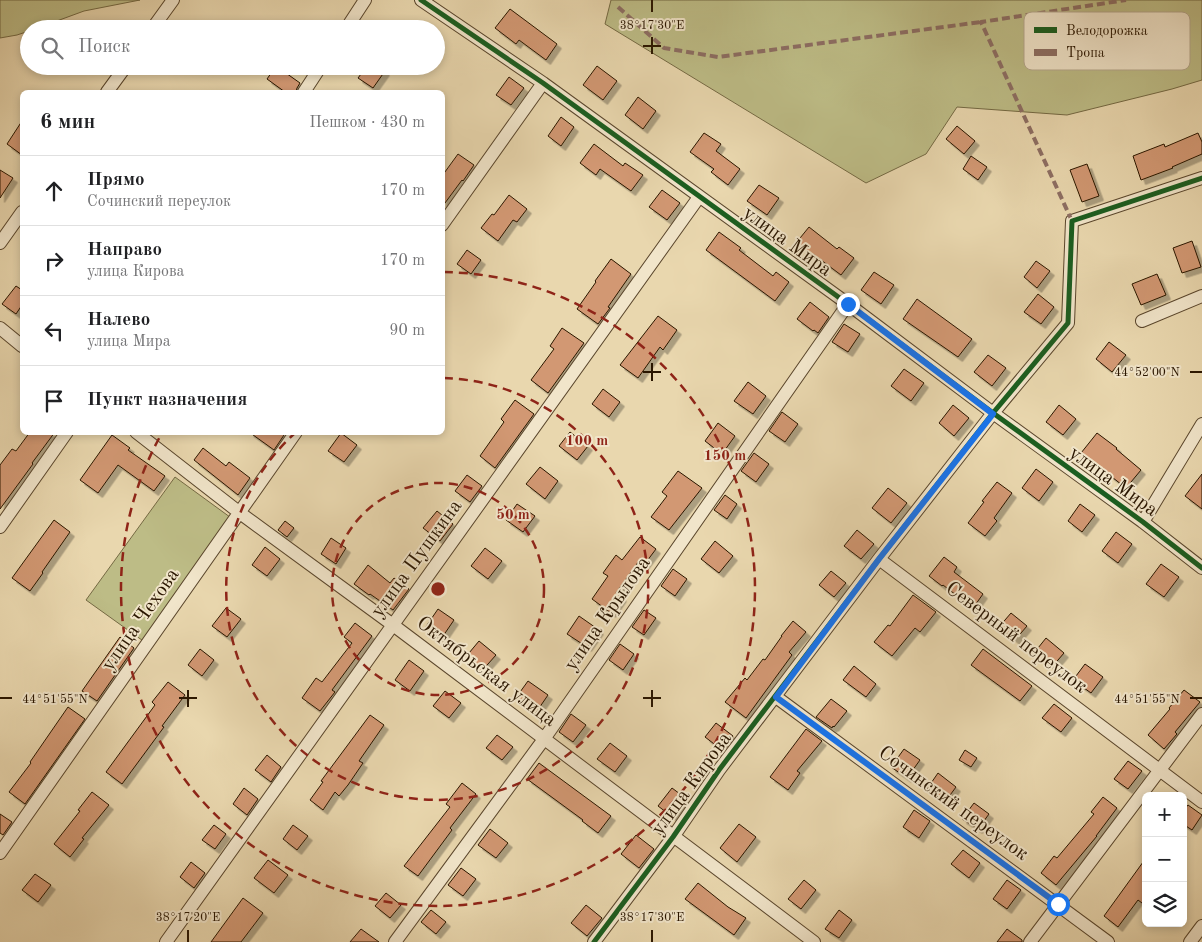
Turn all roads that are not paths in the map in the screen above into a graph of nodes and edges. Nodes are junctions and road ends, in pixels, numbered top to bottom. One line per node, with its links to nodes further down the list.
1 (173, 0): 4 (street)
2 (365, 0): 5 (street)
3 (421, 0): 8 (street, улица Мира)
4 (159, 20)
5 (352, 20)
6 (119, 75): 9 (street)
7 (316, 75): 10 (street)
8 (542, 83): 12 (street, улица Мира); 14 (street)
9 (108, 90)
10 (305, 90)
11 (1202, 178): 21 (street, улица Кирова)
12 (699, 197): 17 (street, улица Мира); 31 (street, улица Пушкина)
13 (20, 215): 15 (street)
14 (445, 221)
15 (0, 243)
16 (1202, 296): 18 (street)
17 (848, 304): 21 (street, улица Мира); 34 (street, улица Крылова)
18 (1142, 321)
19 (0, 328): 20 (street)
20 (20, 344)
21 (993, 414): 27 (street, улица Мира); 29 (street, улица Кирова)
22 (1202, 424): 27 (street)
23 (65, 435): 28 (street)
24 (140, 435): 26 (street, Октябрьская улица)
25 (294, 435): 26 (street, улица Чехова)
26 (240, 513): 31 (street, Октябрьская улица); 38 (street, улица Чехова)
27 (1143, 522): 30 (street, улица Мира)
28 (0, 527)
29 (879, 559): 32 (street, улица Кирова); 35 (street, Северный переулок)
30 (1202, 568)
31 (393, 625): 34 (street, Октябрьская улица); 41 (street, улица Пушкина)
32 (776, 697): 37 (street, улица Кирова); 39 (street, Сочинский переулок)
33 (1202, 714): 35 (street)
34 (544, 739): 37 (street, Октябрьская улица); 42 (street, улица Крылова)
35 (1160, 770): 36 (street, Северный переулок); 39 (street)
36 (1202, 802)
37 (673, 837): 43 (street, улица Кирова); 44 (street, Октябрьская улица)
38 (0, 853)
39 (1058, 904): 45 (street); 46 (street, Сочинский переулок)
40 (1202, 926): 47 (street)
41 (166, 942)
42 (395, 942)
43 (594, 942)
44 (814, 942)
45 (1030, 942)
46 (1108, 942)
47 (1190, 942)

